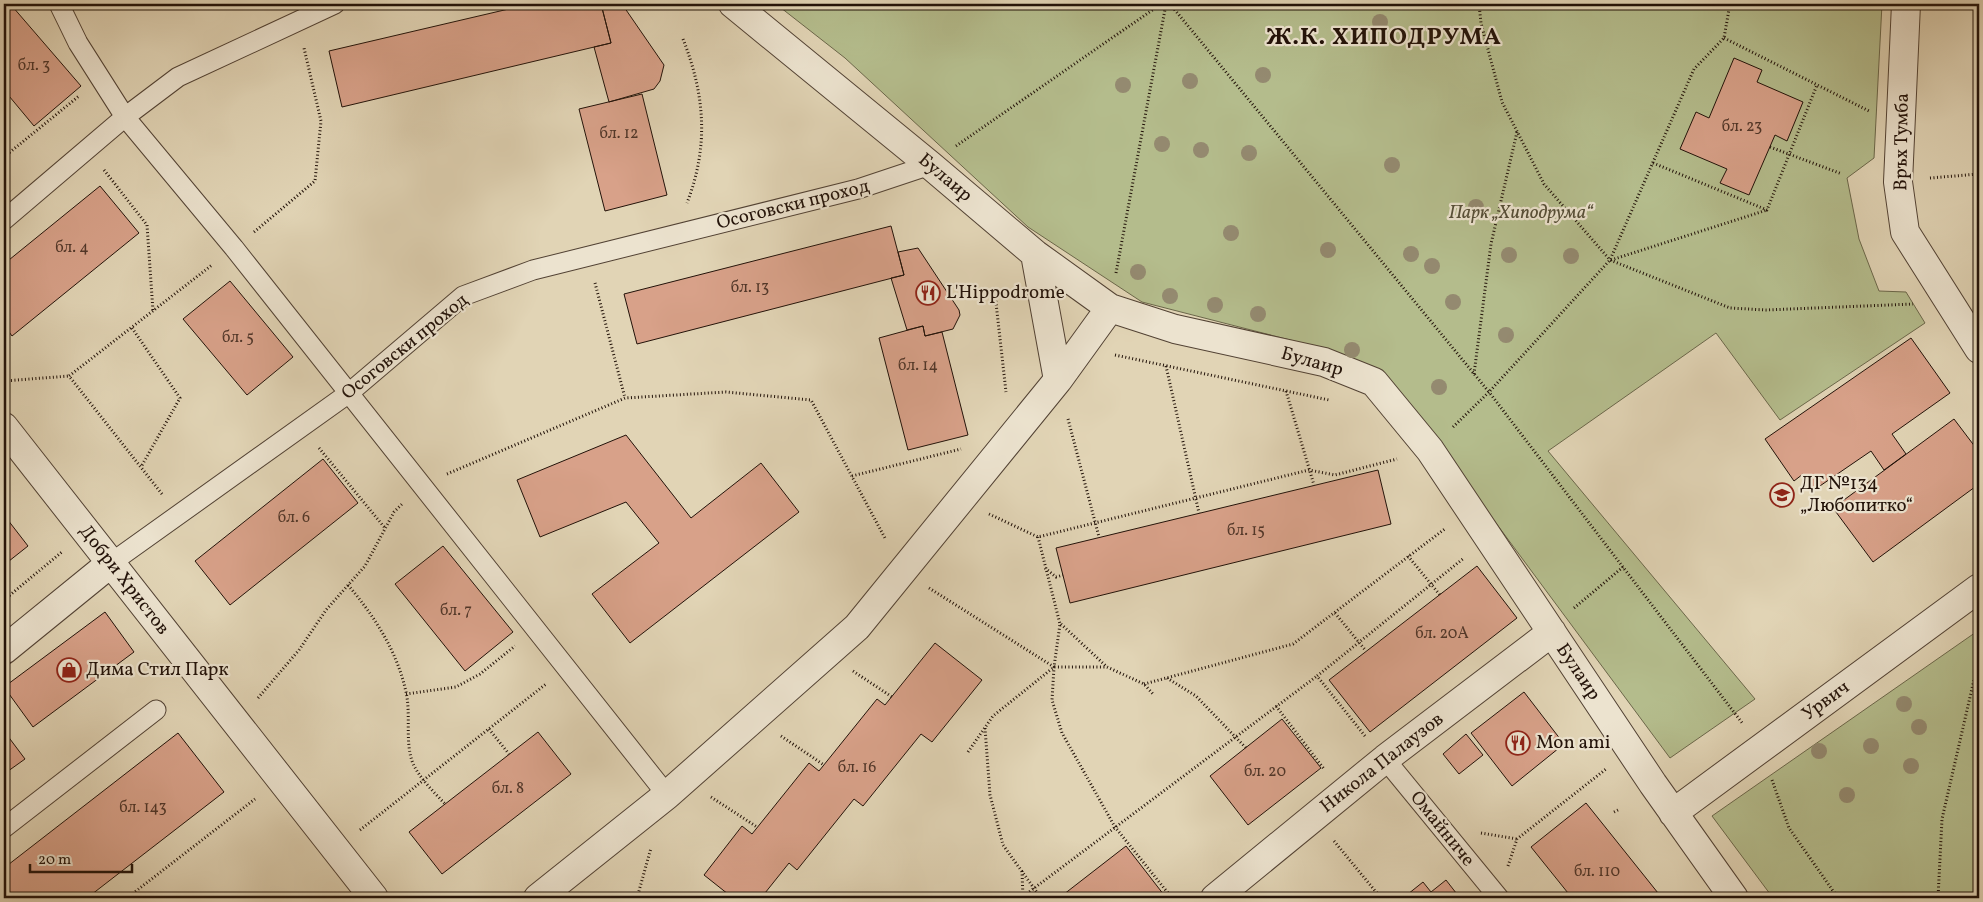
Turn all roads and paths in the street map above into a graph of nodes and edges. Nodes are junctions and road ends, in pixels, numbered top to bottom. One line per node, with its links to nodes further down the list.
1 (59, 4): 13 (lane)
2 (335, 4): 10 (lane)
3 (733, 4): 23 (street, Булаир)
4 (1161, 4): 23 (path)
5 (1166, 4): 36 (path)
6 (1170, 4): 42 (path)
7 (1479, 4): 17 (path)
8 (1730, 4): 11 (path)
9 (1906, 4): 16 (street, Връх Тумба)
10 (297, 21): 15 (lane); 30 (path)
11 (1724, 38): 14 (path); 22 (path)
12 (682, 39): 29 (path)
13 (101, 79): 15 (lane); 21 (path)
14 (1817, 84): 16 (path); 20 (path)
15 (125, 117): 19 (lane); 30 (lane)
16 (1901, 127): 26 (street, Връх Тумба)
17 (1517, 131): 33 (path); 42 (path)
18 (1770, 147): 20 (path)
19 (88, 150): 28 (lane); 37 (path)
20 (1790, 154): 24 (path); 27 (path)
21 (4, 156)
22 (1653, 163): 27 (path); 33 (path)
23 (930, 164): 29 (lane, Осоговски проход); 31 (street, Булаир)
24 (1842, 174)
25 (1979, 174): 26 (path)
26 (1898, 182): 35 (street, Връх Тумба)
27 (1767, 210): 33 (path)
28 (4, 220)
29 (658, 239): 32 (lane, Осоговски проход)
30 (234, 248): 37 (path); 48 (lane)
31 (1034, 254): 36 (street, Булаир); 44 (street)
32 (588, 256): 48 (lane, Осоговски проход); 49 (path)
33 (1610, 260): 35 (path); 47 (path)
34 (994, 294): 53 (path)
35 (1948, 303): 40 (street, Връх Тумба)
36 (1110, 308): 39 (street); 55 (street, Булаир)
37 (153, 312): 38 (path)
38 (132, 328): 43 (path); 57 (path)
39 (1081, 348): 41 (path); 44 (street)
40 (1979, 349)
41 (1166, 366): 46 (path); 62 (path)
42 (1474, 375): 47 (path)
43 (69, 376): 45 (path); 57 (path)
44 (1058, 380): 53 (street); 67 (path)
45 (4, 381)
46 (1286, 391): 50 (path); 58 (path)
47 (1488, 392): 55 (path); 75 (path)
48 (349, 393): 52 (lane, Осоговски проход); 60 (lane)
49 (625, 398): 59 (path); 60 (path)
50 (1334, 402)
51 (4, 427): 69 (street, Добри Христов)
52 (302, 427): 66 (lane, Осоговски проход); 68 (path)
53 (1011, 436): 63 (street)
54 (964, 448): 59 (path)
55 (1430, 450): 64 (street, Булаир)
56 (1398, 459): 58 (path)
57 (141, 467): 66 (path)
58 (1309, 470): 61 (path); 62 (path)
59 (852, 476): 77 (path)
60 (422, 484): 68 (path); 86 (lane)
61 (1314, 485)
62 (1195, 497): 65 (path); 67 (path)
63 (960, 499): 70 (path); 77 (street)
64 (1470, 510): 72 (street, Булаир); 73 (path)
65 (1199, 513)
66 (179, 515): 74 (lane, Осоговски проход)
67 (1096, 522): 70 (path); 71 (path)
68 (385, 528): 80 (path)
69 (87, 532): 74 (street, Добри Христов); 83 (path)
70 (1038, 537): 76 (path)
71 (1100, 537)
72 (1489, 538): 79 (path); 87 (street, Булаир)
73 (1408, 556): 79 (path); 84 (path)
74 (111, 563): 89 (street, Осоговски проход); 105 (street, Добри Христов)
75 (1623, 567): 87 (path); 110 (path)
76 (1045, 568): 78 (path); 85 (path)
77 (902, 570): 91 (street); 93 (path)
78 (1063, 575)
79 (1431, 584): 82 (path); 88 (path)
80 (348, 585): 99 (path); 105 (path)
81 (1979, 588): 110 (street, Урвич)
82 (1440, 595)
83 (4, 600)
84 (1335, 613): 88 (path); 97 (path)
85 (1060, 624): 93 (path); 94 (path)
86 (536, 630): 95 (lane); 99 (path)
87 (1552, 632): 111 (street, Булаир); 114 (street, Никола Палаузов)
88 (1359, 642): 90 (path); 96 (path)
89 (4, 650)
90 (1366, 651)
91 (826, 654): 101 (path); 104 (street)
92 (1979, 658): 143 (path)
93 (1054, 667): 94 (path); 106 (path); 126 (path)
94 (1107, 667): 98 (path)
95 (566, 668): 107 (path); 118 (lane)
96 (1317, 676): 102 (path); 114 (path)
97 (1166, 678): 98 (path); 108 (path)
98 (1144, 684): 100 (path)
99 (406, 694): 117 (path)
100 (1153, 694)
101 (892, 697)
102 (1276, 706): 108 (path); 119 (path)
103 (156, 710): 127 (lane)
104 (754, 718): 115 (path); 118 (street)
105 (236, 723): 116 (street, Добри Христов)
106 (985, 728): 112 (path); 130 (path)
107 (489, 729): 113 (path); 117 (path)
108 (1236, 736): 109 (path); 126 (path)
109 (1246, 748)
110 (1762, 748): 123 (street, Урвич); 142 (path)
111 (1631, 751): 123 (street, Булаир); 128 (path)
112 (968, 752)
113 (509, 754)
114 (1385, 759): 119 (street, Никола Палаузов); 140 (lane, Омайниче)
115 (824, 765)
116 (281, 780): 129 (street, Добри Христов); 132 (path)
117 (424, 780): 120 (path); 129 (path)
118 (675, 788): 125 (path); 134 (street)
119 (1343, 794): 124 (street, Никола Палаузов)
120 (445, 804)
121 (1618, 810): 122 (path)
122 (1614, 812)
123 (1673, 813): 141 (street, Булаир)
124 (1314, 816): 138 (street, Никола Палаузов); 139 (path)
125 (757, 827)
126 (1115, 827): 131 (path); 137 (path)
127 (4, 828)
128 (1517, 839)
129 (336, 849): 133 (street, Добри Христов)
130 (1022, 871): 131 (path); 135 (path)
131 (1034, 888): 135 (path); 136 (path)
132 (127, 898)
133 (374, 898)
134 (538, 898)
135 (1022, 898)
136 (1042, 898)
137 (1172, 898)
138 (1215, 898)
139 (1381, 898)
140 (1499, 898)
141 (1734, 898)
142 (1838, 898)
143 (1938, 898)

